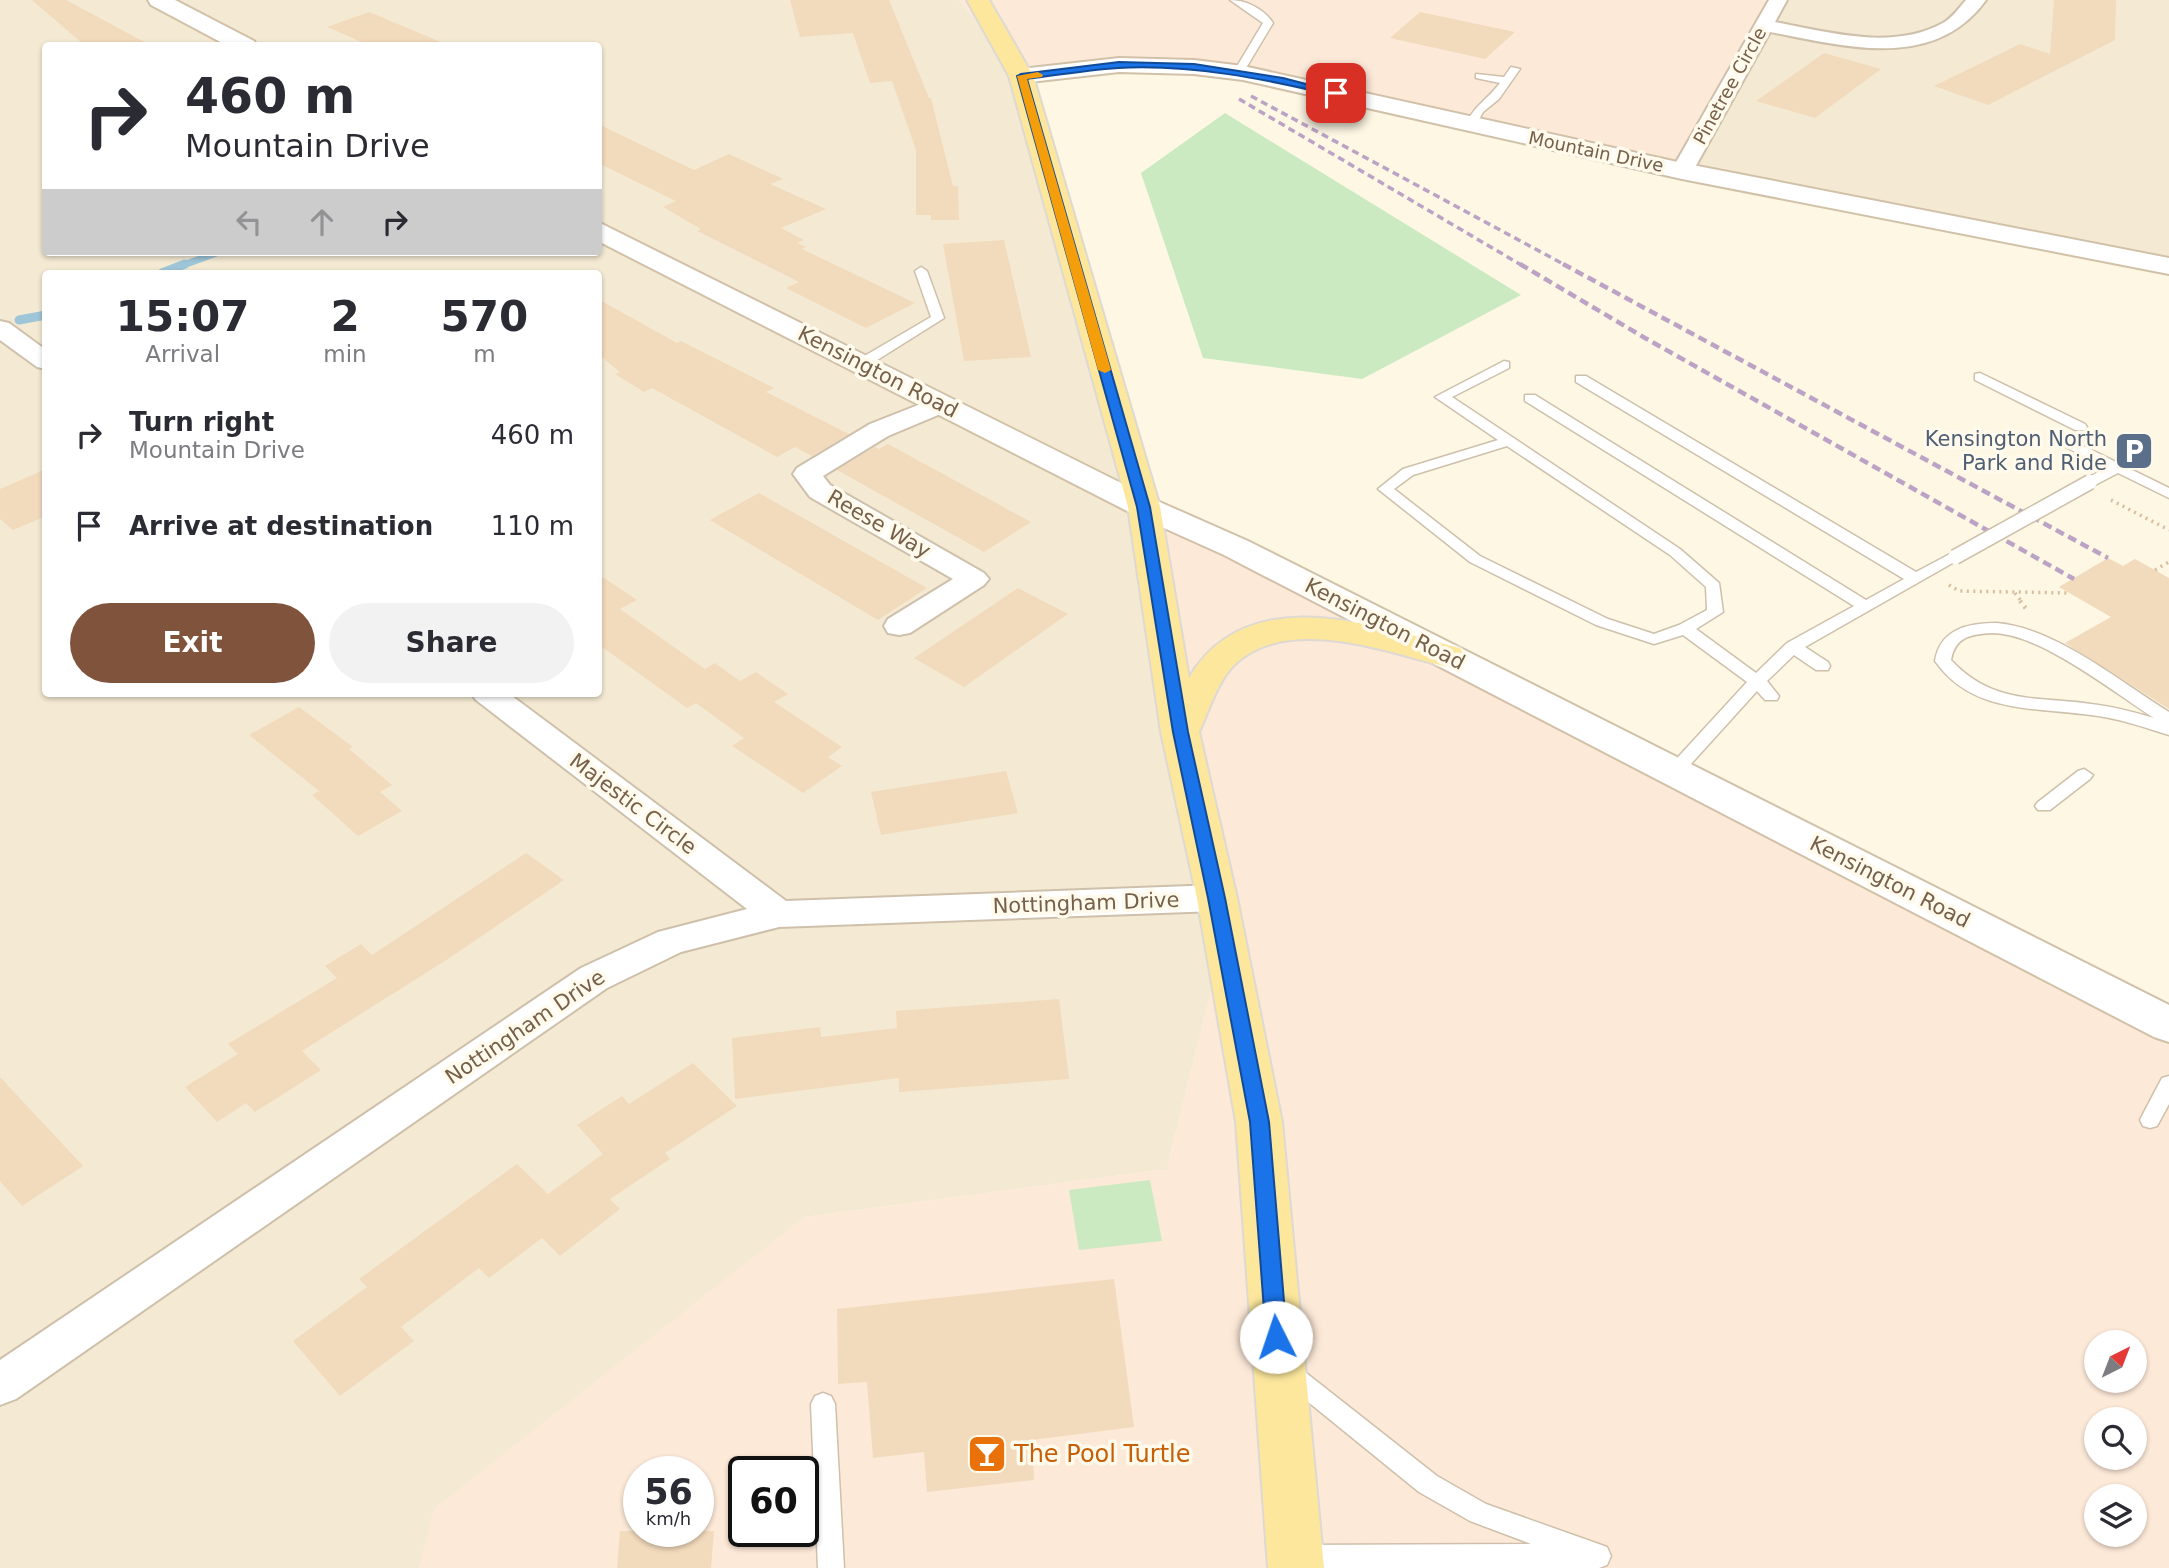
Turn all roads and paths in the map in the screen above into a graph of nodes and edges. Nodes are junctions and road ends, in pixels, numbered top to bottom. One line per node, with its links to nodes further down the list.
1 (159, 0): 7 (street)
2 (978, 0): 10 (main road)
3 (1235, 0): 9 (lane)
4 (1778, 0): 6 (street, Pinetree Circle)
5 (1977, 0): 6 (street)
6 (1763, 25): 14 (street, Pinetree Circle)
7 (238, 42)
8 (1515, 69): 12 (lane)
9 (1238, 73): 10 (street, Mountain Drive); 13 (street, Mountain Drive)
10 (1021, 76): 32 (main road)
11 (1480, 76): 12 (lane)
12 (1507, 81): 13 (lane)
13 (1471, 125): 14 (street, Mountain Drive)
14 (1682, 171): 16 (street, Mountain Drive)
15 (602, 232): 20 (street, Kensington Road)
16 (2169, 266)
17 (921, 271): 20 (lane)
18 (0, 328): 19 (street)
19 (42, 359)
20 (861, 364): 25 (street, Kensington Road)
21 (1504, 365): 28 (lane)
22 (1980, 377): 26 (lane)
23 (1581, 379): 36 (lane)
24 (1530, 398): 38 (lane)
25 (941, 404): 32 (street, Kensington Road); 39 (street, Reese Way)
26 (2080, 426)
27 (2059, 438): 29 (lane)
28 (1509, 441): 40 (lane); 40 (lane)
29 (2117, 468): 30 (lane); 36 (lane, bridge)
30 (2169, 494)
31 (2111, 500): 33 (path)
32 (1144, 507): 42 (street, Kensington Road); 49 (main road)
33 (2169, 530)
34 (2169, 562): 35 (path)
35 (2155, 570)
36 (1921, 575): 37 (path); 38 (lane)
37 (2069, 593)
38 (1866, 607): 41 (lane)
39 (899, 626)
40 (1685, 629): 44 (lane)
41 (1793, 647): 43 (lane); 44 (lane)
42 (1447, 656): 49 (main road); 50 (street, Kensington Road)
43 (1822, 666)
44 (1757, 681): 45 (lane); 50 (lane)
45 (1771, 696)
46 (492, 697): 54 (street, Majestic Circle)
47 (2169, 720): 48 (lane)
48 (2169, 729)
49 (1181, 732): 53 (main road)
50 (1675, 771): 55 (street, Kensington Road)
51 (2084, 775): 52 (lane)
52 (2043, 806)
53 (1217, 898): 54 (street, Nottingham Drive); 58 (main road)
54 (779, 914): 59 (street, Nottingham Drive)
55 (2166, 1017)
56 (2169, 1084): 57 (lane)
57 (2150, 1120)
58 (1278, 1364): 61 (main road); 61 (lane)
59 (0, 1385)
60 (823, 1404): 62 (lane)
61 (1296, 1563)
62 (831, 1568)

